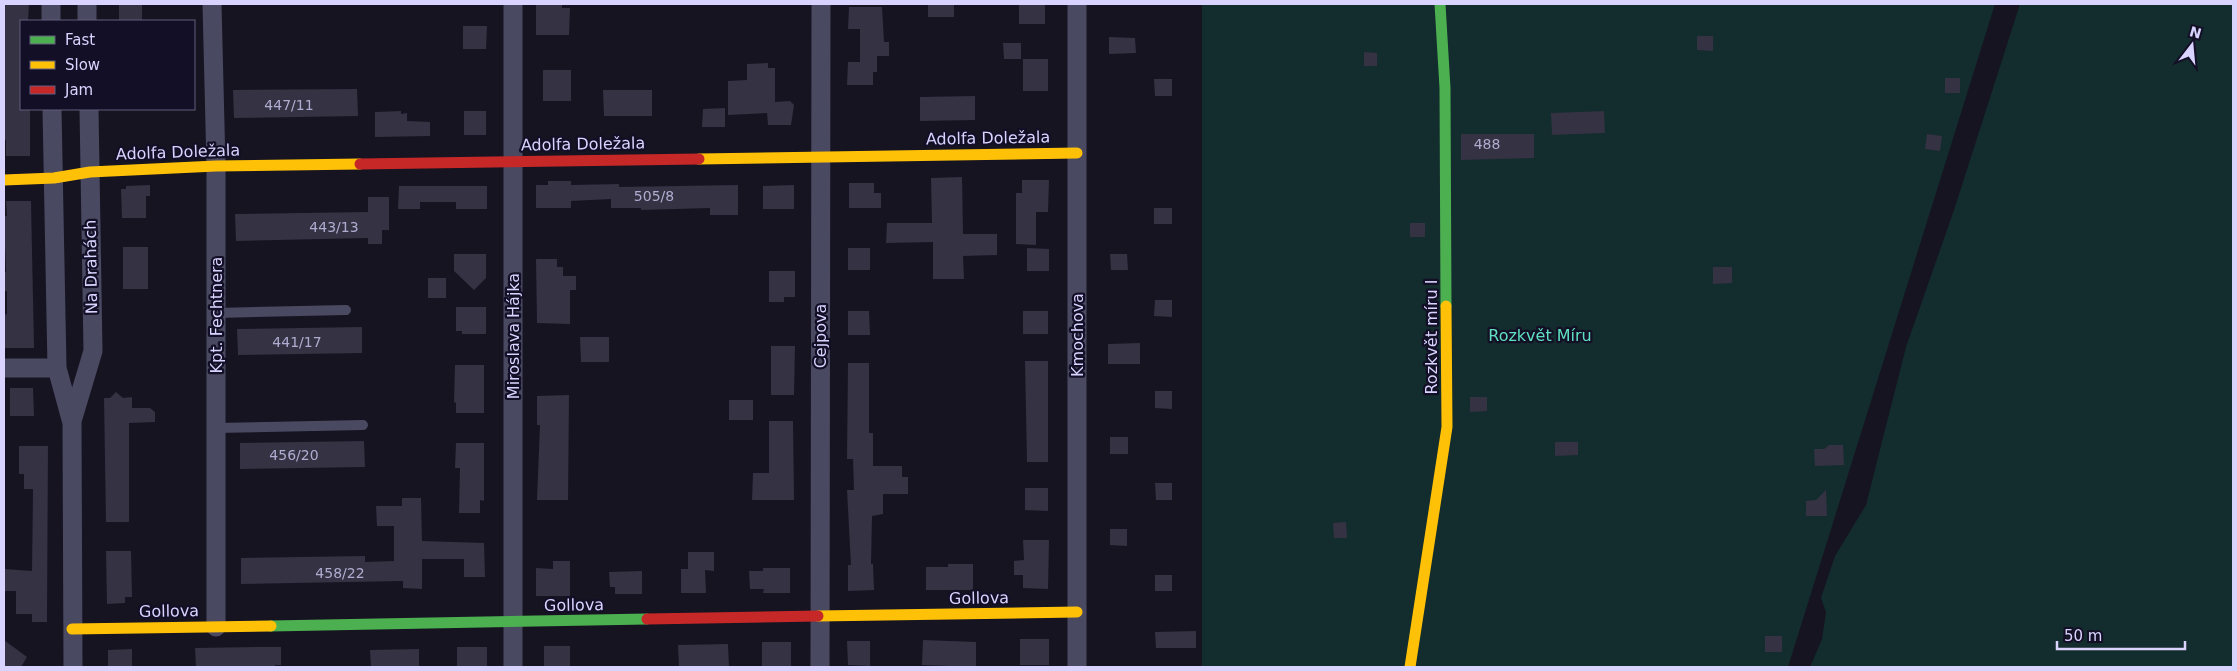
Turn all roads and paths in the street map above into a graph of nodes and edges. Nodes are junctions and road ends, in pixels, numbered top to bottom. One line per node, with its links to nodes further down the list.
1 (51, 4): 8 (street)
2 (87, 4): 9 (street)
3 (212, 4): 15 (street, Kpt. Fechtnera)
4 (513, 4): 14 (street, Miroslava Hájka)
5 (821, 4): 13 (street, Cejpova)
6 (1077, 4): 12 (street, Kmochova)
7 (1440, 4): 35 (street, Rozkvět míru I)
8 (51, 20)
9 (87, 20)
10 (52, 110): 17 (street, Na Drahách)
11 (89, 110): 16 (street, Na Drahách)
12 (1077, 153): 13 (street, Adolfa Doležala); 26 (street, Kmochova)
13 (820, 157): 14 (street, Adolfa Doležala); 27 (street, Cejpova)
14 (513, 162): 15 (street, Adolfa Doležala); 28 (street, Miroslava Hájka)
15 (216, 166): 16 (street, Adolfa Doležala); 20 (street, Kpt. Fechtnera)
16 (90, 172): 17 (street, Adolfa Doležala); 23 (street, Na Drahách)
17 (54, 178): 18 (street, Adolfa Doležala); 22 (street, Na Drahách)
18 (4, 180)
19 (346, 310): 20 (lane)
20 (216, 312): 25 (street, Kpt. Fechtnera)
21 (4, 368): 22 (street)
22 (57, 368): 23 (street, Na Drahách)
23 (72, 423): 30 (street, Na Drahách)
24 (363, 425): 25 (lane)
25 (215, 428): 29 (street, Kpt. Fechtnera)
26 (1077, 612): 27 (street, Gollova); 34 (street, Kmochova)
27 (820, 617): 28 (street, Gollova); 33 (street, Cejpova)
28 (513, 622): 29 (street, Gollova); 32 (street, Miroslava Hájka)
29 (216, 627): 30 (street, Gollova)
30 (72, 629): 31 (street, Na Drahách)
31 (72, 667)
32 (513, 667)
33 (820, 667)
34 (1077, 667)
35 (1410, 667)

